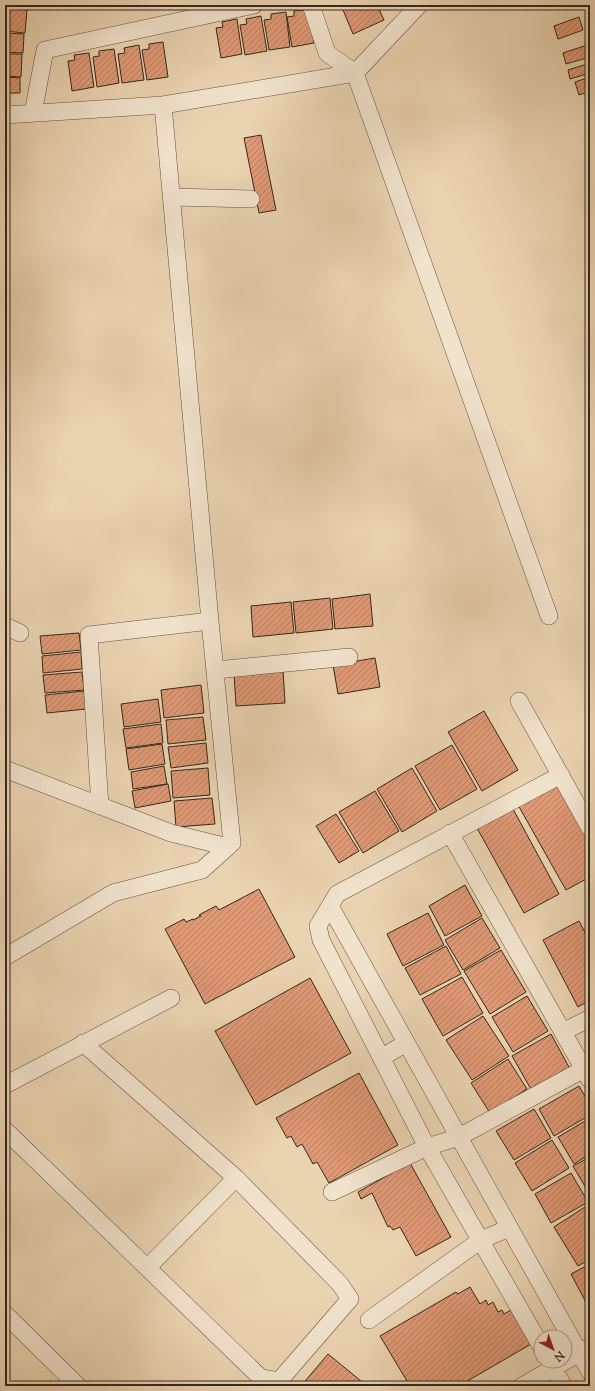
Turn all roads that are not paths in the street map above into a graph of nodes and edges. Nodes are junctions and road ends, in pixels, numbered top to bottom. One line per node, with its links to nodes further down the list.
1 (254, 5): 6 (street)
2 (311, 5): 4 (street)
3 (420, 5): 4 (street)
4 (356, 73): 5 (street); 10 (street)
5 (163, 105): 6 (street); 8 (street)
6 (33, 113): 7 (street)
7 (5, 115)
8 (172, 198): 9 (street); 11 (street)
9 (251, 199)
10 (549, 616)
11 (210, 621): 13 (street); 17 (street)
12 (349, 657): 13 (street)
13 (216, 670): 20 (street)
14 (520, 701): 16 (street)
15 (5, 769): 17 (street)
16 (561, 775): 18 (street); 19 (street)
17 (100, 806): 20 (street)
18 (590, 828)
19 (450, 833): 21 (street); 25 (street)
20 (228, 847): 22 (street)
21 (330, 906): 27 (street); 28 (street)
22 (6, 955)
23 (171, 998): 26 (street)
24 (590, 1018): 25 (street)
25 (563, 1032): 29 (street)
26 (83, 1042): 30 (street); 34 (street)
27 (406, 1043): 28 (street); 32 (street)
28 (381, 1058): 33 (street)
29 (587, 1074): 32 (street)
30 (5, 1084)
31 (5, 1130): 38 (street)
32 (459, 1137): 33 (street); 36 (street)
33 (427, 1147): 35 (street); 37 (street)
34 (236, 1178): 38 (street); 47 (street)
35 (332, 1192)
36 (509, 1228): 37 (street); 42 (street)
37 (482, 1240): 40 (street); 41 (street)
38 (148, 1266): 47 (street)
39 (5, 1314): 48 (street)
40 (369, 1320)
41 (533, 1332)
42 (585, 1350): 43 (street); 46 (street)
43 (573, 1355)
44 (546, 1369): 49 (street)
45 (554, 1369): 50 (street)
46 (590, 1372)
47 (261, 1382)
48 (78, 1386)
49 (522, 1386)
50 (563, 1386)

